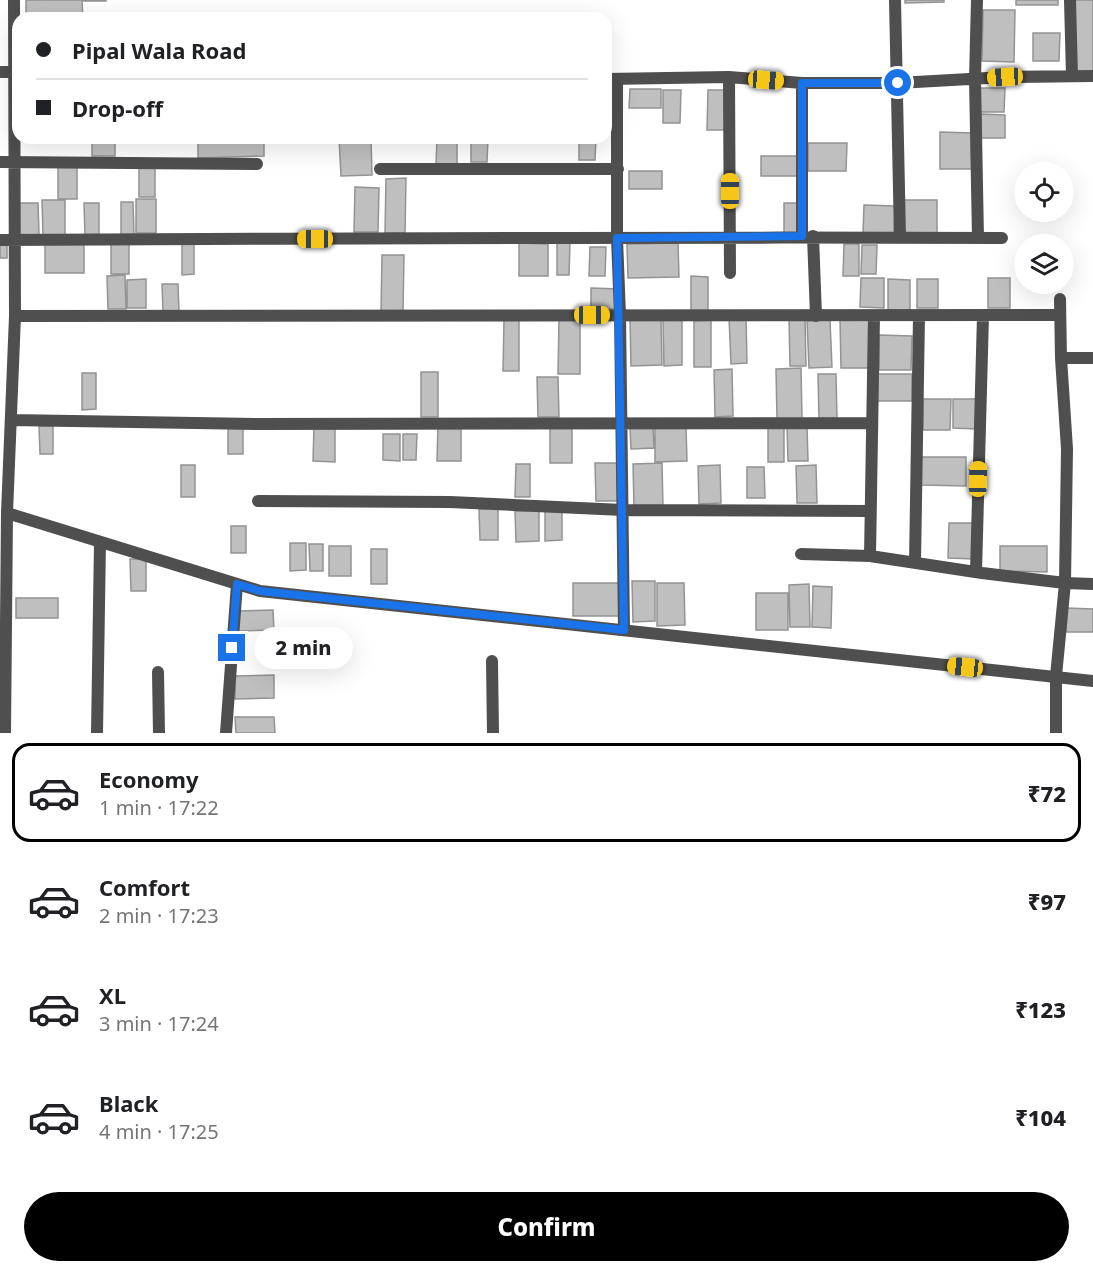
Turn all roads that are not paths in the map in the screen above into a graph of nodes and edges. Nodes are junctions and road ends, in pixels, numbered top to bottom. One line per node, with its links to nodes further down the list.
1 (895, 0): 10 (street)
2 (977, 0): 8 (street)
3 (1070, 0): 4 (street)
4 (1072, 76): 5 (street); 8 (street)
5 (1093, 76)
6 (729, 77): 7 (street); 9 (street); 18 (street)
7 (612, 79): 16 (street)
8 (975, 79): 10 (street); 21 (street)
9 (802, 83): 10 (street); 17 (street)
10 (898, 83): 19 (street)
11 (15, 144): 12 (street)
12 (15, 161): 13 (street); 14 (street); 24 (street)
13 (0, 162)
14 (257, 164)
15 (380, 169): 16 (street)
16 (618, 169): 20 (street)
17 (807, 236): 18 (street); 19 (street); 30 (street)
18 (730, 237): 20 (street); 25 (street)
19 (900, 237): 21 (street)
20 (617, 238): 24 (street); 27 (street)
21 (978, 238): 22 (street)
22 (1002, 238)
23 (0, 240): 24 (street)
24 (15, 240): 29 (street)
25 (730, 273)
26 (1060, 299): 28 (street)
27 (620, 315): 29 (street); 30 (street); 38 (street)
28 (1060, 315): 33 (street); 34 (street)
29 (15, 316): 36 (street)
30 (816, 316): 31 (street)
31 (874, 316): 32 (street); 37 (street)
32 (919, 316): 33 (street); 46 (street)
33 (983, 316): 47 (street)
34 (1061, 358): 35 (street); 48 (street)
35 (1093, 358)
36 (11, 420): 38 (street); 42 (street)
37 (872, 423): 38 (street); 41 (street)
38 (621, 424): 40 (street)
39 (258, 501): 40 (street)
40 (623, 510): 41 (street); 51 (street)
41 (870, 511): 45 (street)
42 (7, 513): 43 (street); 56 (street)
43 (100, 542): 49 (street); 58 (street)
44 (801, 554): 45 (street)
45 (870, 556): 46 (street)
46 (915, 562): 47 (street)
47 (976, 572): 48 (street)
48 (1065, 583): 50 (street); 54 (street)
49 (237, 584): 51 (street); 60 (street)
50 (1093, 584)
51 (624, 630): 54 (street)
52 (492, 661): 61 (street)
53 (158, 672): 59 (street)
54 (1056, 676): 55 (street); 62 (street)
55 (1093, 681)
56 (2, 697): 57 (street)
57 (5, 733)
58 (97, 733)
59 (159, 733)
60 (226, 733)
61 (493, 733)
62 (1056, 733)

